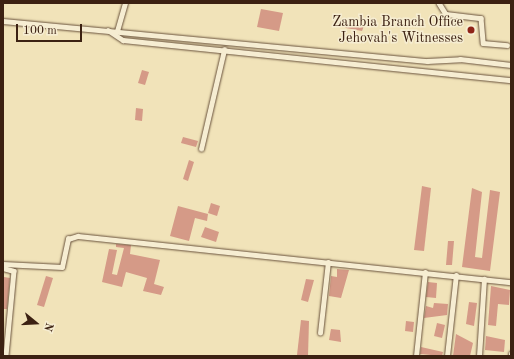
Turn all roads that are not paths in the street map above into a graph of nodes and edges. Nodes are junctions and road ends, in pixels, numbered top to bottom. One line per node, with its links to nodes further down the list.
1 (126, 3): 5 (street)
2 (439, 3): 6 (street)
3 (3, 21): 4 (street)
4 (108, 30): 5 (street); 7 (street)
5 (117, 31): 8 (street)
6 (507, 45)
7 (224, 50): 9 (street); 10 (street)
8 (511, 65)
9 (511, 80)
10 (201, 149)
11 (328, 262): 12 (street); 14 (street); 18 (street)
12 (3, 264)
13 (3, 268): 19 (street)
14 (426, 272): 15 (street); 20 (street)
15 (456, 275): 16 (street); 21 (street)
16 (484, 278): 17 (street); 22 (street)
17 (511, 282)
18 (320, 333)
19 (6, 356)
20 (416, 356)
21 (447, 356)
22 (480, 356)

